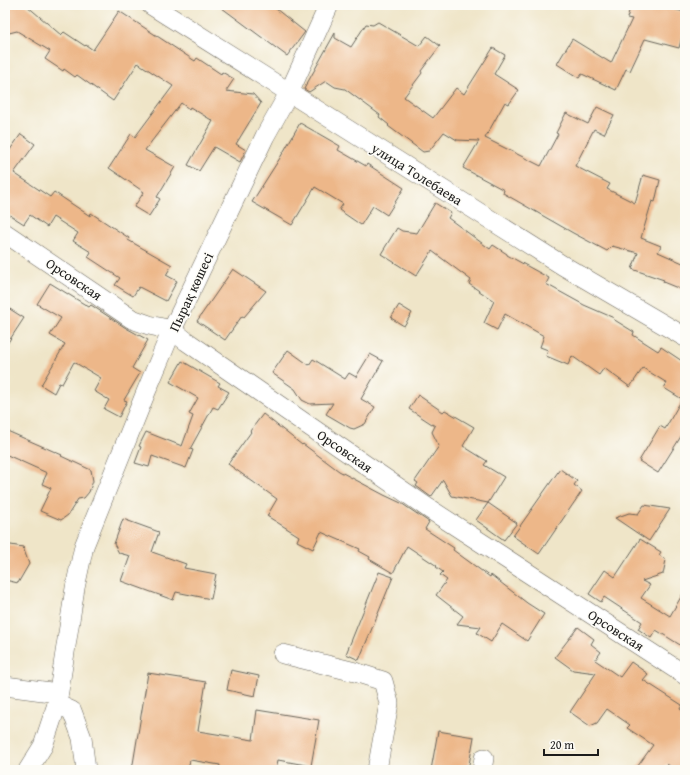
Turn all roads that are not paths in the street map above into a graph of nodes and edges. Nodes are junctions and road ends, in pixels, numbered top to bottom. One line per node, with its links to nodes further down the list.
1 (151, 5): 3 (street, улица Толебаева)
2 (329, 5): 3 (street, Пырақ көшесі)
3 (289, 93): 5 (street, Пырақ көшесі); 6 (street, улица Толебаева)
4 (5, 233): 5 (street, Орсовская)
5 (172, 330): 8 (street, Орсовская); 10 (street, Пырақ көшесі)
6 (685, 337)
7 (283, 654): 13 (street)
8 (685, 675)
9 (5, 686): 10 (street)
10 (58, 699): 11 (street, Пырақ көшесі); 12 (street)
11 (28, 770)
12 (86, 770)
13 (377, 770)

